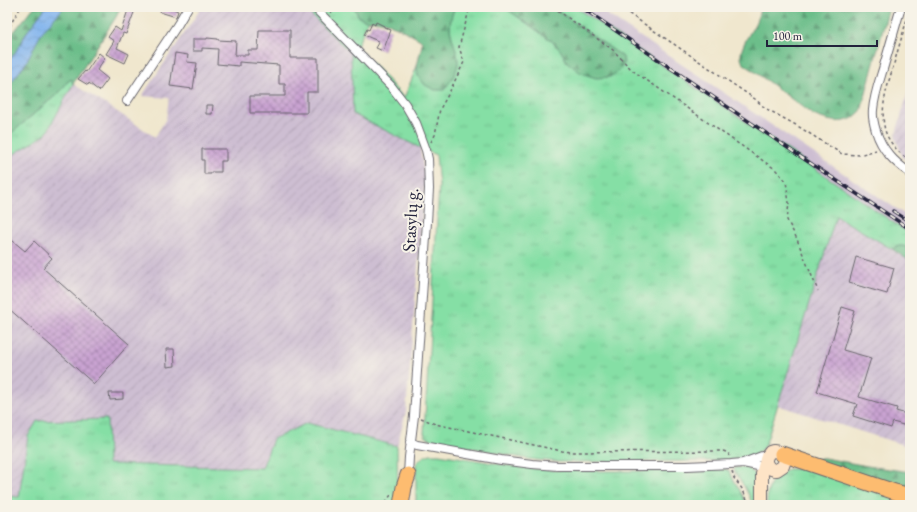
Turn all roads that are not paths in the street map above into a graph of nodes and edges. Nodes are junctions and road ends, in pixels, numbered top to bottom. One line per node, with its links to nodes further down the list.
1 (188, 7): 4 (street)
2 (314, 7): 6 (street, Stasylų g.)
3 (901, 7): 5 (street)
4 (127, 100)
5 (910, 173)
6 (410, 442): 8 (street); 10 (street, Stasylų g.)
7 (782, 454): 9 (main road); 9 (main road); 11 (highway)
8 (743, 463): 9 (street); 9 (street)
9 (769, 465): 12 (main road)
10 (408, 475): 13 (highway); 14 (highway)
11 (910, 496)
12 (762, 499)
13 (401, 505)
14 (412, 505)

